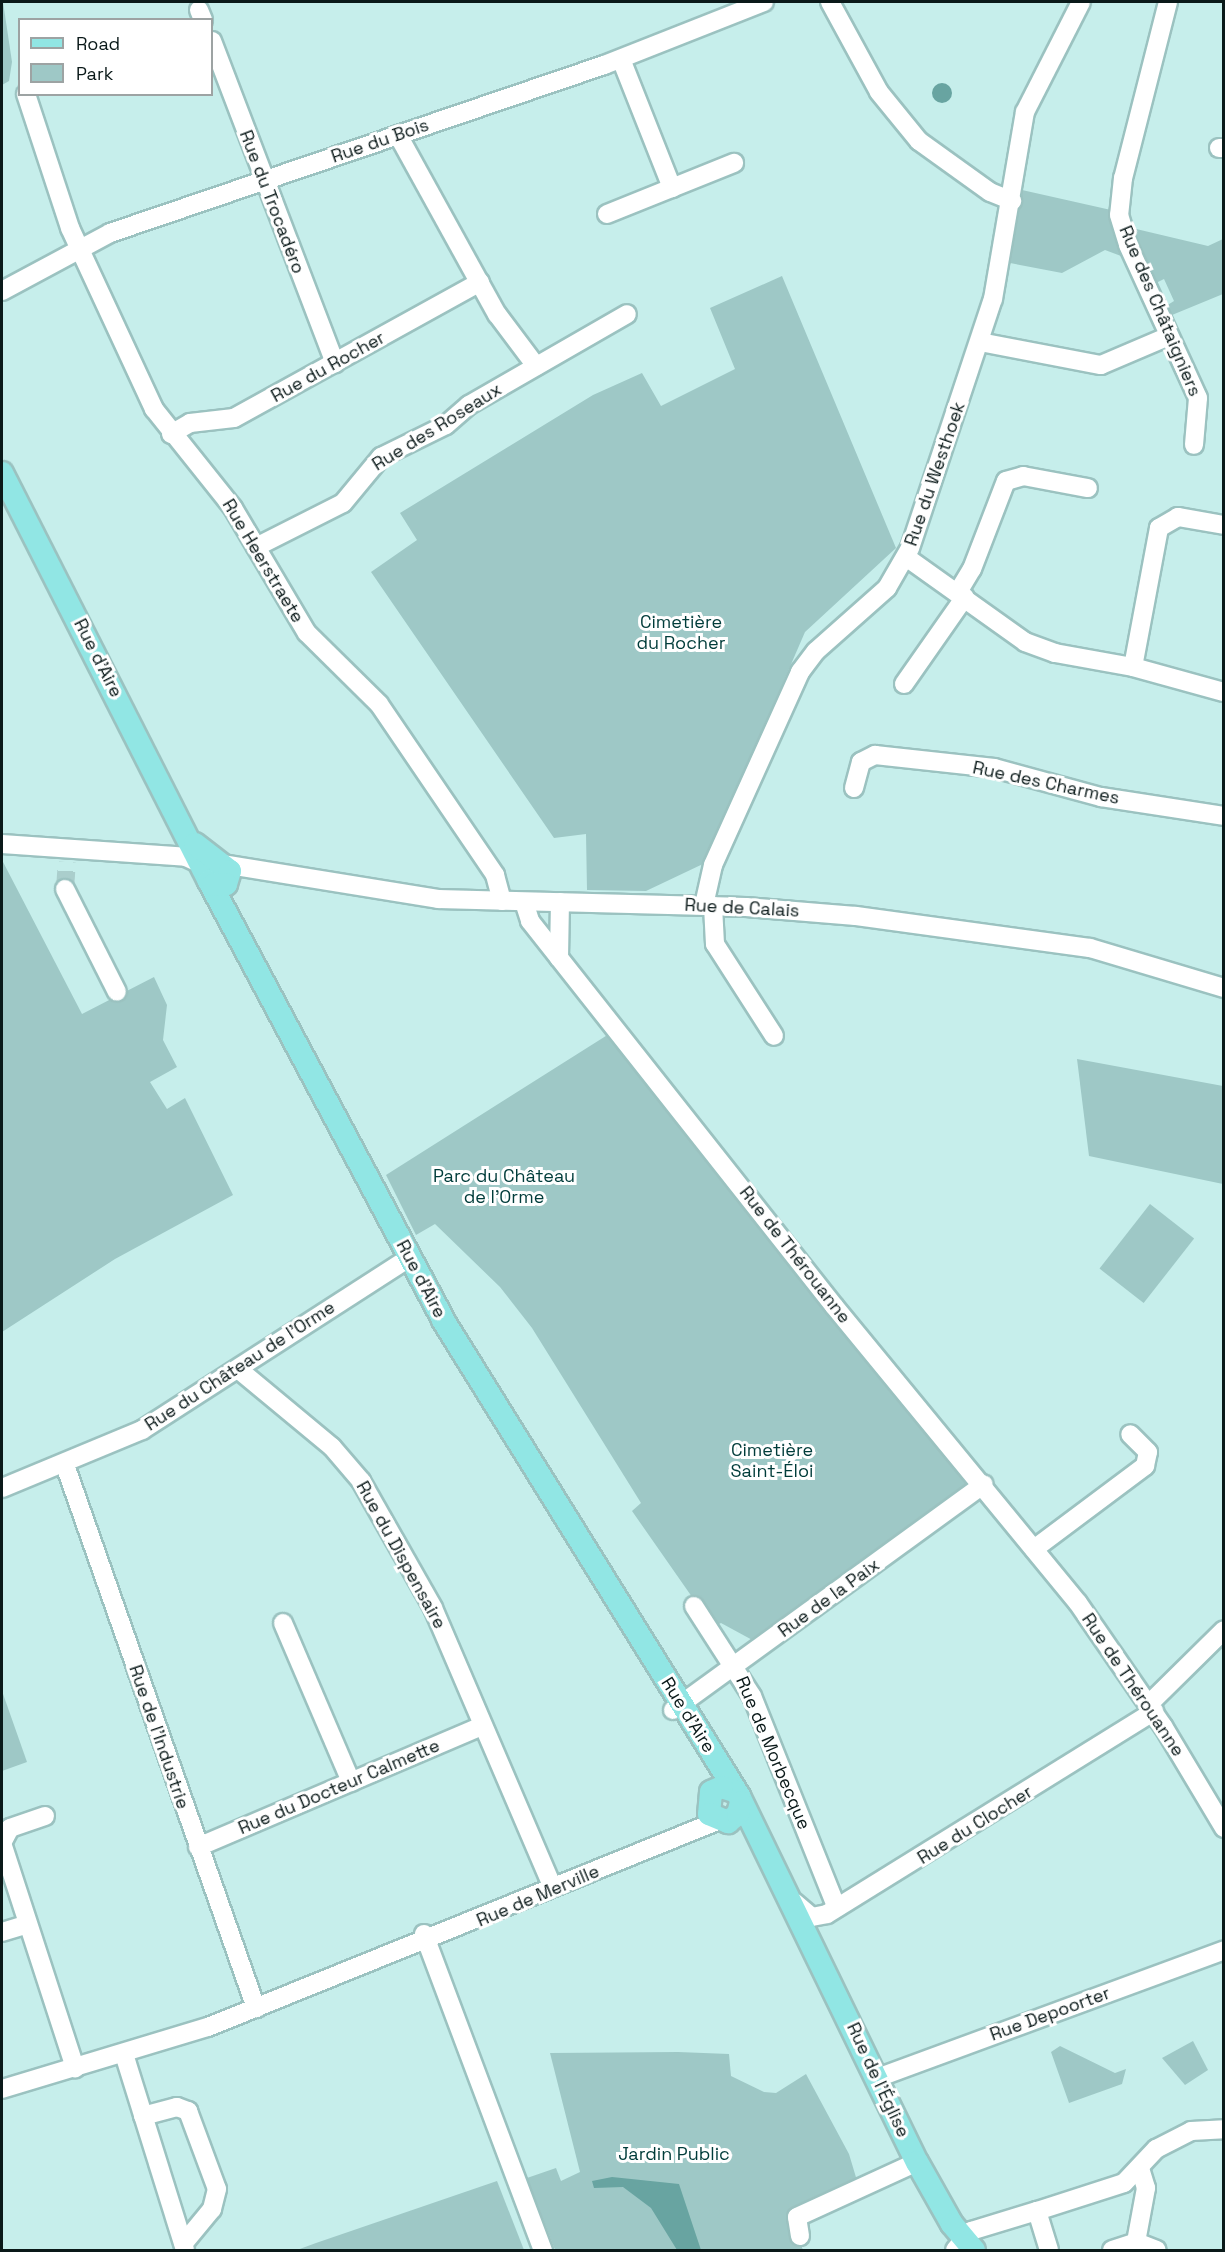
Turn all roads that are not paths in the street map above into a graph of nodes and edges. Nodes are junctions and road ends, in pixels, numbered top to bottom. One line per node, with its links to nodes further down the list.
1 (764, 2): 6 (street, Rue du Bois)
2 (830, 2): 12 (street)
3 (1081, 2): 12 (street, Rue du Westhoek)
4 (1168, 2): 18 (street, Rue des Châtaigniers)
5 (213, 44): 10 (street, Rue du Trocadéro)
6 (621, 58): 8 (street, Rue du Bois); 11 (street)
7 (27, 96): 14 (street, Rue Heerstraete)
8 (398, 135): 10 (street, Rue du Bois); 15 (street)
9 (734, 163): 11 (street)
10 (262, 182): 14 (street, Rue du Bois); 20 (street, Rue du Trocadéro)
11 (672, 188): 13 (street)
12 (1012, 201): 19 (street, Rue du Westhoek)
13 (607, 214)
14 (79, 249): 16 (street, Rue du Bois); 22 (street, Rue Heerstraete)
15 (480, 282): 20 (street, Rue du Rocher); 21 (street)
16 (2, 291)
17 (627, 314): 21 (street, Rue des Roseaux)
18 (1169, 336): 19 (street); 23 (street, Rue des Châtaigniers)
19 (980, 342): 28 (street, Rue du Westhoek)
20 (335, 363): 22 (street, Rue du Rocher)
21 (536, 366): 27 (street, Rue des Roseaux)
22 (171, 434): 27 (street, Rue Heerstraete)
23 (1194, 445)
24 (2, 473): 36 (main road, Rue d'Aire)
25 (1088, 488): 29 (street)
26 (1224, 525): 30 (street)
27 (255, 547): 38 (street, Rue Heerstraete)
28 (906, 557): 29 (street); 41 (street, Rue du Westhoek)
29 (961, 595): 30 (street); 31 (street)
30 (1133, 667): 32 (street)
31 (904, 684)
32 (1224, 692)
33 (854, 788): 34 (street, Rue des Charmes)
34 (1224, 816)
35 (2, 844): 36 (street, Rue de Calais)
36 (210, 869): 38 (street, Rue de Calais); 46 (main road, Rue d'Aire)
37 (65, 889): 44 (street)
38 (502, 901): 39 (street, Rue de Calais)
39 (524, 902): 40 (street, Rue de Calais); 42 (street, Rue de Thérouanne)
40 (560, 902): 41 (street, Rue de Calais); 42 (street)
41 (709, 905): 43 (street, Rue de Calais); 45 (street, Rue du Westhoek)
42 (559, 958): 50 (street, Rue de Thérouanne)
43 (1224, 988)
44 (117, 992)
45 (774, 1036)
46 (409, 1258): 47 (street, Rue du Château de l'Orme); 57 (main road, Rue d'Aire)
47 (238, 1369): 49 (street, Rue du Château de l'Orme); 59 (street, Rue du Dispensaire)
48 (1130, 1434): 52 (street)
49 (65, 1465): 51 (street, Rue du Château de l'Orme); 64 (street, Rue de l'Industrie)
50 (984, 1484): 52 (street, Rue de Thérouanne); 56 (street, Rue de la Paix)
51 (2, 1488)
52 (1034, 1549): 58 (street, Rue de Thérouanne)
53 (694, 1606): 56 (street, Rue de Morbecque)
54 (283, 1623): 60 (street)
55 (1224, 1630): 58 (street, Rue du Clocher)
56 (736, 1666): 57 (street, Rue de la Paix); 67 (street, Rue de Morbecque)
57 (678, 1707): 61 (main road, Rue d'Aire)
58 (1151, 1707): 63 (street, Rue de Thérouanne); 67 (street, Rue du Clocher)
59 (480, 1726): 60 (street, Rue du Docteur Calmette); 65 (street, Rue du Dispensaire)
60 (351, 1782): 64 (street, Rue du Docteur Calmette)
61 (723, 1805): 65 (street, Rue de Merville); 66 (main road, Rue d'Aire); 70 (street, Rue de Merville)
62 (45, 1815): 68 (street)
63 (1224, 1828)
64 (198, 1847): 72 (street, Rue de l'Industrie)
65 (550, 1881): 70 (street, Rue de Merville)
66 (794, 1902): 67 (street, Rue du Clocher); 75 (main road, Rue de l'Église)
67 (837, 1908)
68 (28, 1924): 69 (street); 74 (street)
69 (2, 1932)
70 (426, 1938): 72 (street, Rue de Merville); 86 (street)
71 (1224, 1950): 75 (street, Rue Depoorter)
72 (256, 2008): 73 (street, Rue de Merville)
73 (124, 2054): 74 (street, Rue de Merville); 77 (street)
74 (75, 2068): 76 (street, Rue de Merville)
75 (877, 2078): 79 (main road, Rue de l'Église)
76 (2, 2089)
77 (143, 2116): 85 (street); 85 (street)
78 (1224, 2129): 80 (street)
79 (917, 2162): 82 (street); 84 (main road, Rue de l'Église)
80 (1140, 2168): 81 (street); 83 (street)
81 (1037, 2211): 84 (street); 87 (street)
82 (801, 2236)
83 (1136, 2242): 88 (street); 89 (street)
84 (963, 2246)
85 (184, 2247)
86 (543, 2250)
87 (1049, 2250)
88 (1112, 2250)
89 (1157, 2250)

